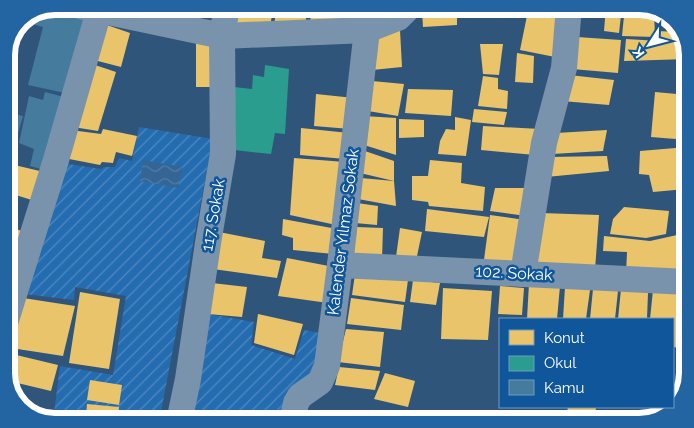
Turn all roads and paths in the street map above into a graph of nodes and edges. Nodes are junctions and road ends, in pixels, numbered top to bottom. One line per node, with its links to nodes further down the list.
1 (87, 15): 11 (street)
2 (122, 15): 7 (street)
3 (226, 15): 7 (street, 117. Sokak)
4 (401, 15): 6 (street)
5 (568, 15): 9 (street)
6 (367, 30): 7 (street); 8 (street, Kalender Yılmaz Sokak)
7 (222, 36): 12 (street, 117. Sokak)
8 (340, 265): 9 (street, 102. Sokak); 13 (street, Kalender Yılmaz Sokak)
9 (523, 274): 10 (street, 102. Sokak)
10 (679, 282)
11 (15, 291)
12 (181, 413)
13 (294, 413)

